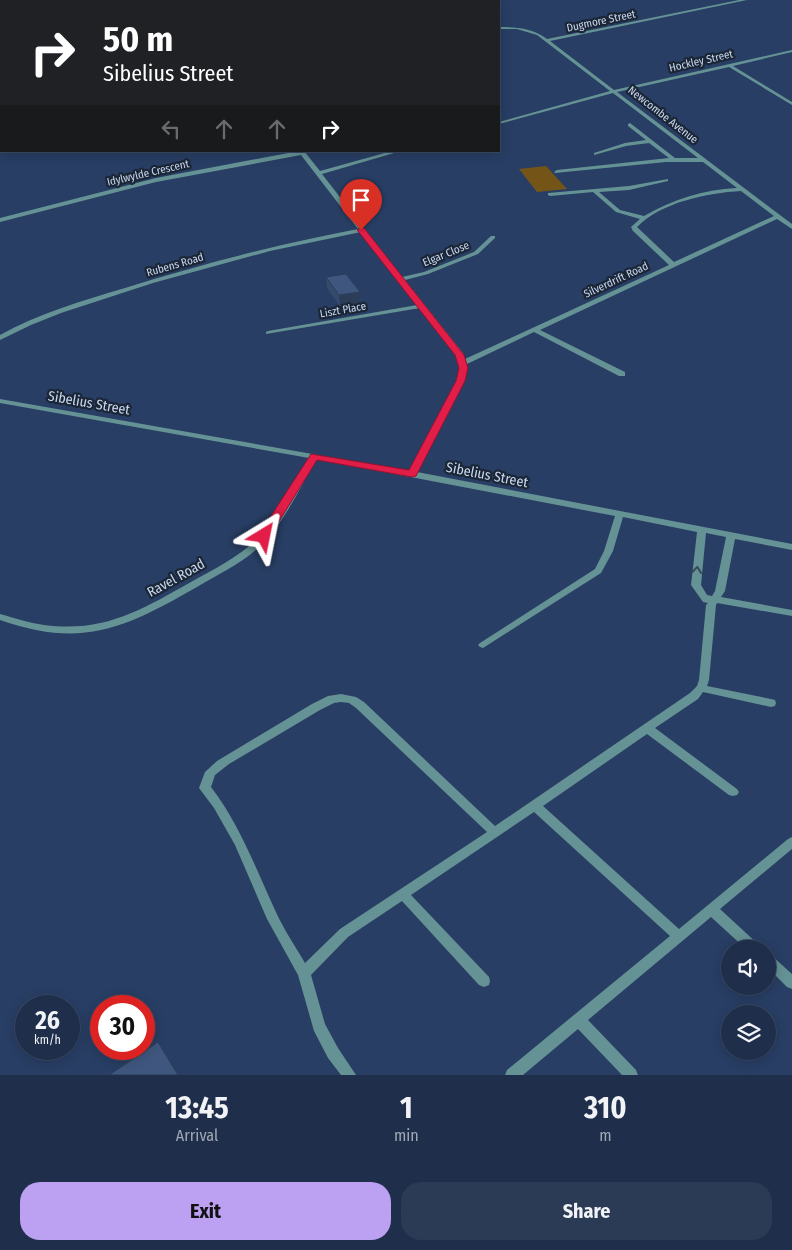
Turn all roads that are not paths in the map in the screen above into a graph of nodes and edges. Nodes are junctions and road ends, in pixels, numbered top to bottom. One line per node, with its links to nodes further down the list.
1 (745, 0): 3 (street, Dugmore Street)
2 (500, 28): 3 (street, Newcombe Avenue)
3 (548, 40): 6 (street, Newcombe Avenue)
4 (792, 51): 5 (street, Hockley Street)
5 (729, 65): 6 (street, Hockley Street); 7 (street)
6 (615, 91): 8 (street, Hockley Street); 15 (street, Newcombe Avenue)
7 (792, 104)
8 (500, 123)
9 (630, 125): 10 (street)
10 (651, 141): 13 (street); 14 (street)
11 (302, 152): 17 (street); 24 (street, Idylwylde Crescent)
12 (395, 152): 17 (street)
13 (596, 154)
14 (674, 160): 15 (street); 16 (street)
15 (705, 160): 19 (street, Newcombe Avenue)
16 (556, 172)
17 (320, 173): 26 (street)
18 (666, 180): 20 (street)
19 (742, 188): 22 (street, Newcombe Avenue); 23 (street)
20 (593, 190): 21 (street); 23 (street)
21 (550, 194)
22 (778, 216): 25 (street, Newcombe Avenue); 28 (street, Silverdrift Road)
23 (643, 218): 28 (street)
24 (0, 220)
25 (792, 227)
26 (361, 230): 29 (street); 33 (street, Rubens Road)
27 (493, 237): 29 (street, Elgar Close)
28 (673, 265): 31 (street, Silverdrift Road)
29 (400, 279): 30 (street)
30 (422, 306): 32 (street, Liszt Place); 34 (street)
31 (535, 330): 34 (street, Silverdrift Road); 35 (street)
32 (268, 333)
33 (0, 338)
34 (463, 363): 38 (street)
35 (622, 374)
36 (0, 401): 37 (street, Sibelius Street)
37 (314, 456): 38 (street, Sibelius Street); 45 (street, Ravel Road)
38 (412, 474): 39 (street, Sibelius Street)
39 (619, 514): 40 (street, Sibelius Street); 46 (street)
40 (702, 530): 41 (street, Sibelius Street); 43 (street, one-way to 40)
41 (730, 535): 42 (street, Sibelius Street); 43 (street)
42 (792, 546)
43 (710, 600): 44 (street); 47 (street)
44 (792, 613)
45 (0, 617)
46 (484, 644)
47 (702, 688): 48 (street); 49 (street)
48 (771, 703)
49 (648, 729): 50 (street); 51 (street)
50 (734, 792)
51 (535, 806): 52 (street); 56 (street)
52 (494, 832): 54 (street); 59 (street)
53 (792, 842): 55 (street)
54 (403, 894): 59 (street); 60 (street)
55 (711, 909): 56 (street); 57 (street)
56 (678, 936): 62 (street)
57 (744, 940)
58 (776, 968): 61 (street)
59 (304, 973): 63 (street)
60 (484, 980)
61 (792, 983)
62 (579, 1021): 64 (street); 65 (street)
63 (349, 1075)
64 (512, 1075)
65 (630, 1075)

